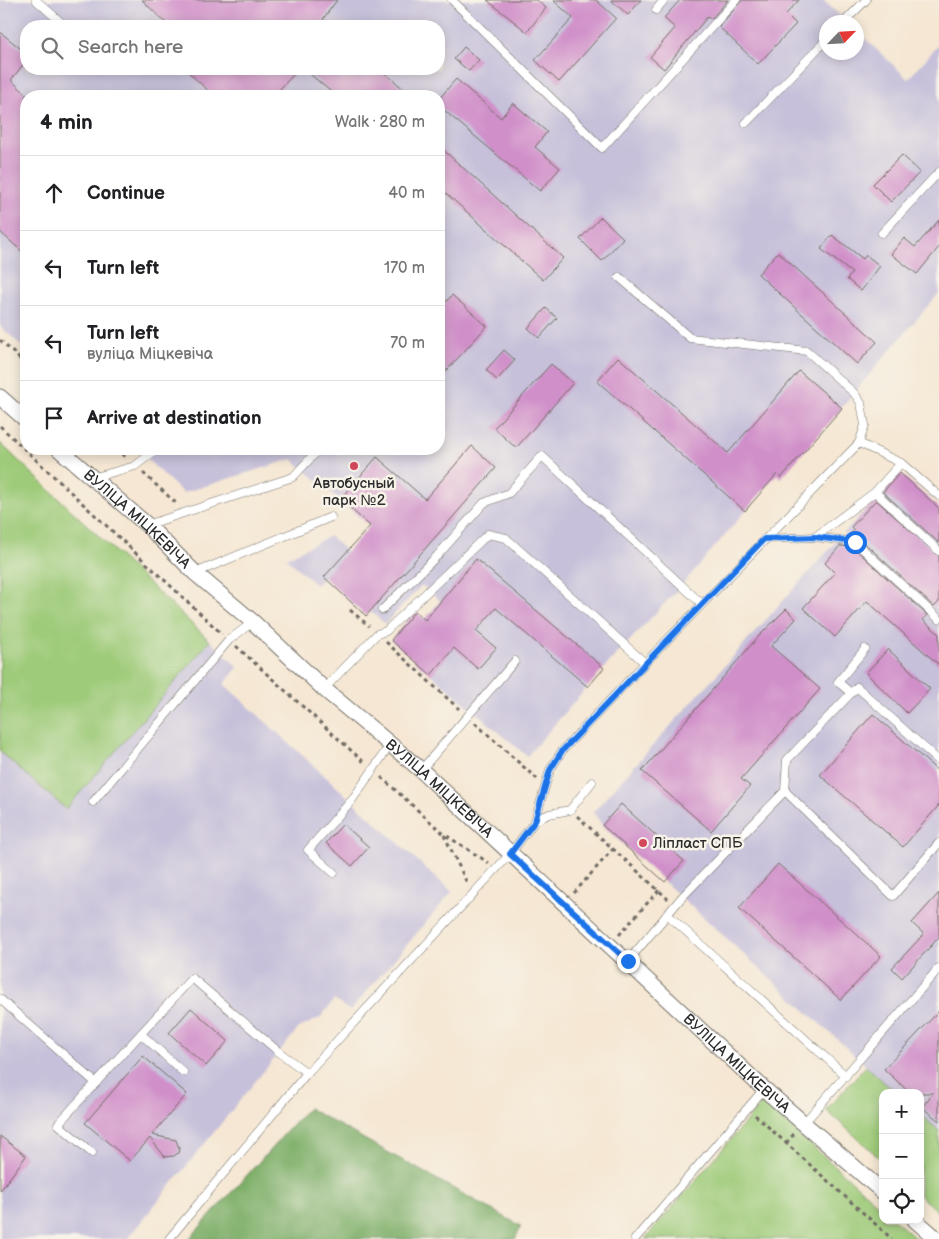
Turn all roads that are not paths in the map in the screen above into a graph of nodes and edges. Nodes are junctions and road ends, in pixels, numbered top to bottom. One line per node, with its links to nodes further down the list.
1 (36, 0): 8 (lane)
2 (452, 0): 4 (lane)
3 (664, 0): 6 (lane)
4 (736, 0)
5 (866, 0): 7 (lane)
6 (656, 10)
7 (851, 15)
8 (58, 20)
9 (819, 47): 10 (lane)
10 (746, 123)
11 (939, 172): 12 (lane)
12 (882, 233)
13 (619, 277): 16 (lane)
14 (0, 397): 15 (street)
15 (20, 415)
16 (859, 443): 20 (lane); 27 (lane)
17 (66, 455): 21 (street, ВУЛІЦА МІЦКЕВІЧА)
18 (149, 455): 21 (lane)
19 (313, 455): 25 (lane)
20 (901, 463): 22 (lane); 23 (lane)
21 (92, 478): 25 (street, ВУЛІЦА МІЦКЕВІЧА)
22 (876, 492): 26 (lane); 28 (lane)
23 (939, 496)
24 (331, 517): 29 (lane)
25 (147, 525): 29 (street, ВУЛІЦА МІЦКЕВІЧА)
26 (815, 537): 27 (lane); 32 (lane)
27 (764, 539): 30 (lane)
28 (939, 550)
29 (195, 573): 33 (street, ВУЛІЦА МІЦКЕВІЧА)
30 (702, 604): 31 (lane); 36 (lane)
31 (382, 610)
32 (939, 619)
33 (253, 622): 37 (street, ВУЛІЦА МІЦКЕВІЧА); 44 (lane)
34 (865, 649): 38 (lane)
35 (515, 661): 41 (lane)
36 (645, 663): 37 (lane); 45 (lane)
37 (324, 689): 39 (street, ВУЛІЦА МІЦКЕВІЧА)
38 (851, 694): 40 (lane); 43 (lane)
39 (390, 745): 41 (street, ВУЛІЦА МІЦКЕВІЧА); 48 (lane)
40 (939, 761)
41 (421, 770): 47 (street, ВУЛІЦА МІЦКЕВІЧА)
42 (592, 782): 45 (lane)
43 (785, 790): 46 (lane); 49 (lane)
44 (93, 802)
45 (535, 821): 47 (lane)
46 (939, 843)
47 (510, 854): 50 (street, ВУЛІЦА МІЦКЕВІЧА); 55 (lane)
48 (334, 873)
49 (668, 914): 50 (lane); 56 (lane)
50 (628, 961): 58 (street, ВУЛІЦА МІЦКЕВІЧА)
51 (939, 968): 56 (lane)
52 (0, 999): 57 (lane)
53 (141, 1034): 54 (lane); 55 (lane); 57 (lane)
54 (183, 1072)
55 (307, 1073): 63 (lane)
56 (846, 1076): 59 (lane)
57 (96, 1083): 60 (lane)
58 (764, 1089): 59 (street, ВУЛІЦА МІЦКЕВІЧА); 64 (lane)
59 (804, 1123): 61 (street, ВУЛІЦА МІЦКЕВІЧА)
60 (92, 1153)
61 (879, 1189)
62 (920, 1224): 65 (street)
63 (169, 1239)
64 (635, 1239)
65 (937, 1239)

